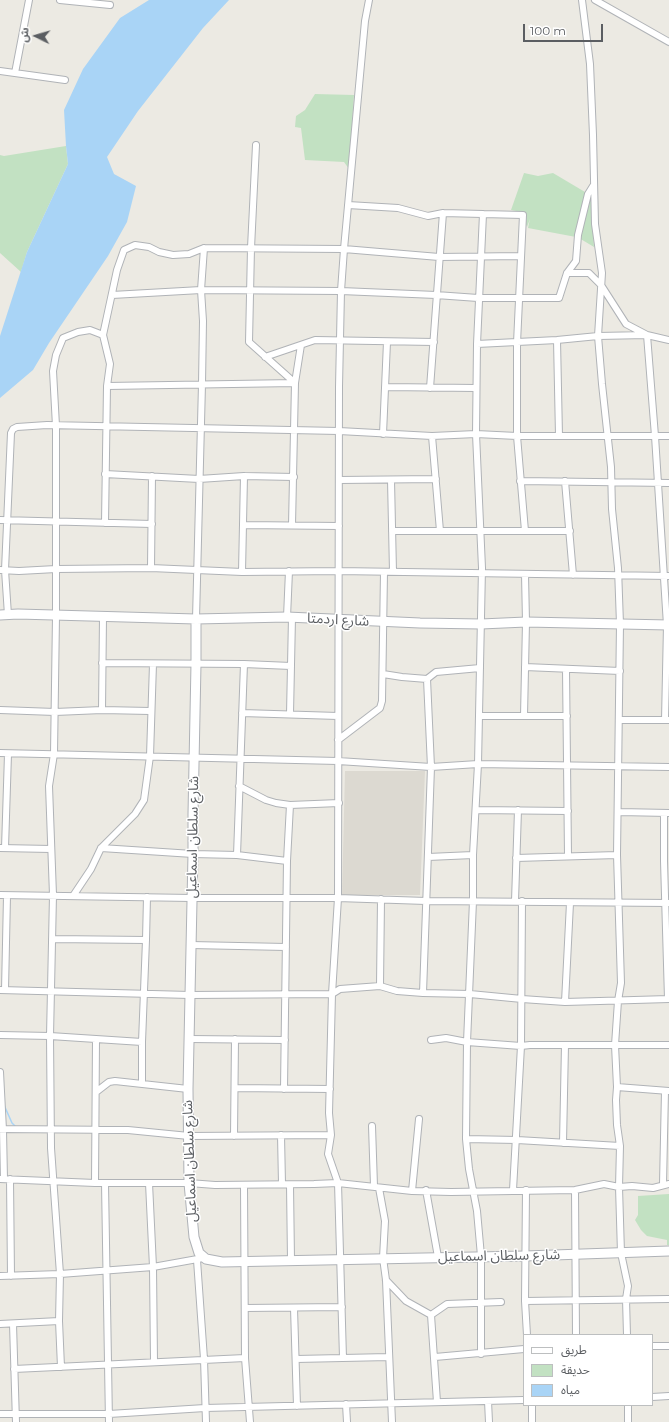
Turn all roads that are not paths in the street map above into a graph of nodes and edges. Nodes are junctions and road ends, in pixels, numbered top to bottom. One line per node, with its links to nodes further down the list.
1 (29, 0): 9 (street)
2 (60, 0): 6 (street)
3 (369, 0): 13 (street)
4 (582, 0): 12 (street)
5 (595, 0): 7 (street)
6 (110, 5)
7 (669, 42)
8 (0, 71): 9 (street)
9 (15, 73): 10 (street)
10 (65, 80)
11 (256, 144): 17 (street)
12 (594, 183): 22 (street); 23 (street)
13 (348, 205): 14 (street); 18 (street)
14 (443, 213): 15 (street); 21 (street)
15 (484, 214): 19 (street); 20 (street)
16 (204, 248): 17 (street); 24 (street); 27 (street)
17 (251, 248): 18 (street); 25 (street)
18 (344, 249): 21 (street); 26 (street)
19 (480, 256): 20 (street); 21 (street); 29 (street)
20 (521, 256): 30 (street)
21 (439, 257): 28 (street)
22 (567, 273): 23 (street); 30 (street)
23 (601, 285): 32 (street); 33 (street)
24 (202, 290): 25 (street); 27 (street); 44 (street)
25 (250, 290): 26 (street); 42 (street)
26 (341, 291): 28 (street); 36 (street)
27 (112, 295): 31 (street)
28 (436, 295): 29 (street); 38 (street)
29 (478, 298): 30 (street); 40 (street)
30 (519, 298): 39 (street)
31 (103, 335): 45 (street); 49 (street)
32 (647, 335): 33 (street); 35 (street); 60 (street)
33 (598, 336): 34 (street); 59 (street)
34 (557, 340): 39 (street); 58 (street)
35 (669, 340)
36 (340, 341): 37 (street); 41 (street); 53 (street)
37 (387, 342): 38 (street); 46 (street)
38 (434, 342): 47 (street)
39 (517, 343): 40 (street); 57 (street)
40 (477, 344): 48 (street)
41 (301, 345): 42 (street); 43 (street)
42 (265, 357): 43 (street)
43 (295, 383): 44 (street); 52 (street)
44 (202, 384): 45 (street); 51 (street)
45 (107, 386): 50 (street)
46 (385, 387): 47 (street); 54 (street)
47 (430, 388): 48 (street)
48 (476, 388): 55 (street)
49 (56, 426): 50 (street); 76 (street); 77 (street)
50 (106, 427): 51 (street); 62 (street)
51 (200, 429): 52 (street); 66 (street)
52 (294, 430): 53 (street); 65 (street)
53 (339, 431): 54 (street); 68 (street)
54 (383, 434): 56 (street)
55 (476, 434): 56 (street); 57 (street); 85 (street)
56 (432, 436): 67 (street)
57 (517, 436): 58 (street); 70 (street)
58 (560, 436): 59 (street)
59 (608, 436): 60 (street); 72 (street)
60 (655, 436): 61 (street); 73 (street)
61 (669, 436)
62 (105, 474): 63 (street); 78 (street)
63 (152, 476): 66 (street); 79 (street)
64 (244, 476): 65 (street); 66 (street); 80 (street)
65 (294, 477): 81 (street)
66 (199, 479): 90 (street)
67 (436, 479): 69 (street); 84 (street)
68 (339, 480): 69 (street); 82 (street)
69 (391, 480): 83 (street)
70 (520, 481): 71 (street); 86 (street)
71 (565, 482): 72 (street); 87 (street)
72 (612, 482): 73 (street); 100 (street)
73 (657, 482): 74 (street); 101 (street)
74 (669, 482)
75 (0, 520): 76 (street)
76 (7, 520): 77 (street); 91 (street)
77 (56, 522): 78 (street); 89 (street)
78 (104, 523): 79 (street)
79 (152, 524): 88 (street)
80 (243, 525): 81 (street); 94 (street)
81 (292, 525): 82 (street)
82 (339, 526): 93 (street)
83 (392, 531): 84 (street); 96 (street)
84 (440, 531): 85 (street)
85 (481, 531): 86 (street); 97 (street)
86 (525, 531): 87 (street)
87 (570, 531): 99 (street)
88 (151, 568): 89 (street); 90 (street)
89 (56, 569): 91 (street); 103 (street)
90 (196, 569): 94 (street); 106 (street)
91 (3, 570): 102 (street)
92 (289, 571): 93 (street); 94 (street); 104 (street)
93 (338, 571): 95 (street); 107 (street)
94 (242, 572)
95 (384, 572): 96 (street); 108 (street)
96 (393, 572): 97 (street)
97 (482, 574): 98 (street); 110 (street)
98 (525, 574): 99 (street); 109 (street)
99 (573, 575): 100 (street)
100 (618, 575): 101 (street); 111 (street)
101 (666, 576): 112 (street)
102 (4, 615): 103 (street, شارع اردمتا)
103 (56, 616): 105 (street, شارع اردمتا); 128 (street)
104 (290, 617): 106 (street, شارع اردمتا); 107 (street, شارع اردمتا); 117 (street)
105 (103, 618): 106 (street, شارع اردمتا); 113 (street)
106 (196, 619): 115 (street, شارع سلطان اسماعيل)
107 (339, 620): 108 (street, شارع اردمتا); 131 (street)
108 (384, 622): 110 (street, شارع اردمتا); 123 (street)
109 (526, 622): 110 (street, شارع اردمتا); 111 (street, شارع اردمتا); 118 (street)
110 (481, 624): 119 (street)
111 (620, 624): 112 (street, شارع اردمتا); 121 (street)
112 (668, 625): 122 (street)
113 (102, 663): 114 (street); 126 (street)
114 (153, 664): 115 (street); 127 (street)
115 (196, 664): 116 (street); 142 (street, شارع سلطان اسماعيل)
116 (244, 664): 117 (street); 129 (street)
117 (291, 666): 130 (street)
118 (525, 667): 120 (street); 133 (street)
119 (480, 668): 124 (street); 132 (street)
120 (566, 669): 121 (street); 134 (street)
121 (620, 671): 135 (street)
122 (667, 673): 136 (street)
123 (383, 674): 124 (street); 137 (street)
124 (427, 678): 148 (street)
125 (0, 710): 128 (street)
126 (102, 710): 127 (street); 128 (street)
127 (150, 711): 141 (street)
128 (54, 712): 140 (street)
129 (242, 713): 130 (street); 143 (street)
130 (290, 714): 131 (street)
131 (338, 716): 137 (street)
132 (479, 716): 133 (street); 145 (street)
133 (524, 716): 134 (street)
134 (567, 716): 146 (street)
135 (619, 720): 136 (street); 147 (street)
136 (667, 720)
137 (338, 740): 144 (street)
138 (0, 753): 139 (street)
139 (8, 754): 140 (street); 151 (street)
140 (54, 754): 141 (street); 161 (street)
141 (150, 756): 142 (street); 160 (street)
142 (194, 758): 143 (street); 162 (street, شارع سلطان اسماعيل)
143 (240, 759): 144 (street); 150 (street)
144 (338, 761): 148 (street); 152 (street)
145 (478, 764): 146 (street); 148 (street); 154 (street)
146 (567, 765): 147 (street); 156 (street)
147 (619, 766): 149 (street); 157 (street)
148 (431, 767): 167 (street)
149 (669, 767)
150 (240, 786): 153 (street); 163 (street)
151 (3, 801): 159 (street)
152 (339, 803): 153 (street); 178 (street)
153 (290, 804): 169 (street)
154 (476, 810): 155 (street); 164 (street)
155 (518, 810): 156 (street); 168 (street)
156 (568, 810): 166 (street)
157 (618, 812): 158 (street); 165 (street)
158 (666, 813): 170 (street)
159 (3, 848): 161 (street)
160 (101, 848): 162 (street); 174 (street)
161 (51, 849): 172 (street)
162 (193, 854): 163 (street); 176 (street, شارع سلطان اسماعيل)
163 (237, 855): 169 (street)
164 (473, 855): 167 (street); 181 (street)
165 (617, 855): 166 (street); 184 (street)
166 (568, 856): 168 (street)
167 (428, 857): 180 (street)
168 (516, 858): 182 (street)
169 (287, 861): 177 (street)
170 (666, 861): 185 (street)
171 (0, 895): 173 (street)
172 (53, 895): 173 (street); 174 (street); 186 (street)
173 (7, 896): 188 (street)
174 (73, 896): 175 (street)
175 (147, 897): 176 (street); 187 (street)
176 (192, 898): 177 (street); 189 (street, شارع سلطان اسماعيل)
177 (287, 898): 178 (street); 190 (street)
178 (338, 898): 179 (street); 198 (street)
179 (381, 899): 180 (street); 192 (street)
180 (426, 901): 181 (street); 195 (street)
181 (472, 901): 182 (street); 199 (street)
182 (518, 901): 183 (street); 201 (street)
183 (570, 903): 184 (street); 204 (street)
184 (618, 903): 185 (street); 203 (street)
185 (667, 903): 191 (street)
186 (52, 939): 187 (street); 194 (street)
187 (146, 940): 196 (street)
188 (3, 942): 193 (street)
189 (191, 945): 190 (street); 200 (street, شارع سلطان اسماعيل)
190 (286, 947): 197 (street)
191 (668, 950): 202 (street)
192 (380, 986): 195 (street); 198 (street)
193 (2, 990): 194 (street)
194 (51, 990): 196 (street); 206 (street)
195 (423, 993): 199 (street)
196 (144, 994): 200 (street); 212 (street)
197 (286, 994): 198 (street); 200 (street); 210 (street)
198 (332, 994): 224 (street)
199 (470, 994): 201 (street); 213 (street)
200 (190, 995): 208 (street, شارع سلطان اسماعيل)
201 (522, 999): 204 (street); 217 (street)
202 (668, 999): 203 (street)
203 (618, 1001): 204 (street); 214 (street)
204 (565, 1002)
205 (0, 1035): 206 (street)
206 (50, 1036): 207 (street); 230 (street)
207 (96, 1039): 212 (street); 226 (street)
208 (190, 1039): 209 (street); 222 (street, شارع سلطان اسماعيل)
209 (235, 1039): 210 (street); 221 (street)
210 (285, 1040): 223 (street)
211 (431, 1040): 213 (street)
212 (142, 1042): 219 (street)
213 (467, 1042): 217 (street); 236 (street)
214 (615, 1044): 215 (street); 216 (street); 220 (street)
215 (565, 1045): 217 (street); 238 (street)
216 (669, 1045)
217 (521, 1046): 237 (street)
218 (0, 1072): 229 (street)
219 (142, 1084): 222 (street); 226 (street)
220 (617, 1087): 225 (street); 239 (street)
221 (235, 1088): 223 (street); 235 (street)
222 (188, 1089): 234 (street, شارع سلطان اسماعيل)
223 (284, 1089): 224 (street)
224 (330, 1089): 233 (street)
225 (667, 1091): 248 (street)
226 (96, 1092): 231 (street)
227 (419, 1119): 257 (street)
228 (372, 1126): 251 (street)
229 (2, 1130): 230 (street); 240 (street)
230 (51, 1130): 231 (street); 241 (street)
231 (94, 1130): 234 (street); 242 (street)
232 (281, 1135): 233 (street); 235 (street); 247 (street)
233 (331, 1135): 246 (street)
234 (189, 1136): 235 (street); 245 (street, شارع سلطان اسماعيل)
235 (234, 1136)
236 (466, 1139): 237 (street); 258 (street)
237 (517, 1140): 238 (street); 254 (street)
238 (563, 1143): 239 (street)
239 (620, 1146): 252 (street)
240 (5, 1179): 241 (street); 274 (street)
241 (53, 1181): 242 (street); 272 (street)
242 (95, 1183): 243 (street)
243 (105, 1183): 244 (street); 271 (street)
244 (149, 1183): 245 (street); 270 (street)
245 (188, 1183): 249 (street); 266 (street, شارع سلطان اسماعيل)
246 (338, 1183): 250 (street); 251 (street); 267 (street)
247 (282, 1184): 249 (street); 250 (street)
248 (666, 1184): 252 (street)
249 (244, 1185): 269 (street)
250 (290, 1185): 268 (street)
251 (376, 1187): 257 (street); 265 (street)
252 (619, 1187): 256 (street); 260 (street)
253 (426, 1190): 257 (street); 258 (street); 264 (street)
254 (513, 1190): 255 (street); 258 (street)
255 (526, 1190): 256 (street); 263 (street)
256 (574, 1190): 261 (street)
257 (412, 1191)
258 (473, 1192): 262 (street)
259 (669, 1251): 260 (street, شارع سلطان اسماعيل)
260 (621, 1253): 261 (street, شارع سلطان اسماعيل); 276 (street)
261 (576, 1255): 263 (street, شارع سلطان اسماعيل); 279 (street)
262 (481, 1256): 263 (street, شارع سلطان اسماعيل); 264 (street, شارع سلطان اسماعيل); 281 (street)
263 (526, 1256): 278 (street)
264 (438, 1257): 265 (street, شارع سلطان اسماعيل)
265 (383, 1258): 267 (street, شارع سلطان اسماعيل); 275 (street)
266 (200, 1259): 269 (street, شارع سلطان اسماعيل); 270 (street); 300 (street)
267 (339, 1259): 268 (street, شارع سلطان اسماعيل); 282 (street)
268 (291, 1260): 269 (street, شارع سلطان اسماعيل)
269 (244, 1261): 283 (street)
270 (153, 1267): 271 (street); 302 (street)
271 (107, 1270): 272 (street); 303 (street)
272 (60, 1274): 274 (street); 286 (street)
273 (0, 1276): 274 (street)
274 (11, 1276)
275 (386, 1280): 285 (street); 296 (street)
276 (626, 1299): 277 (street); 279 (street); 291 (street)
277 (669, 1299)
278 (525, 1300): 279 (street); 289 (street)
279 (576, 1300): 290 (street)
280 (501, 1302): 281 (street)
281 (482, 1303): 285 (street); 295 (street)
282 (342, 1307): 284 (street); 299 (street)
283 (245, 1308): 284 (street); 298 (street)
284 (294, 1308): 301 (street)
285 (431, 1315): 297 (street)
286 (59, 1321): 288 (street); 304 (street)
287 (0, 1324): 288 (street)
288 (13, 1324): 305 (street)
289 (527, 1334)
290 (576, 1334)
291 (627, 1334)
292 (653, 1346): 293 (street)
293 (669, 1346)
294 (523, 1349): 295 (street)
295 (481, 1354): 297 (street)
296 (389, 1357): 299 (street); 311 (street)
297 (434, 1357): 310 (street)
298 (245, 1358): 300 (street); 316 (street)
299 (343, 1358): 301 (street)
300 (204, 1359): 302 (street); 317 (street)
301 (296, 1359): 313 (street)
302 (154, 1362): 303 (street)
303 (108, 1365): 304 (street); 320 (street)
304 (61, 1367): 305 (street)
305 (14, 1369): 319 (street)
306 (669, 1396): 307 (street)
307 (653, 1397)
308 (523, 1400): 309 (street)
309 (488, 1401): 310 (street); 327 (street)
310 (437, 1402): 311 (street)
311 (391, 1403): 312 (street); 326 (street)
312 (346, 1404): 313 (street); 325 (street)
313 (297, 1406): 316 (street)
314 (532, 1406): 328 (street)
315 (628, 1406): 329 (street)
316 (248, 1407): 317 (street); 324 (street)
317 (205, 1408): 320 (street); 323 (street)
318 (0, 1414): 319 (street)
319 (16, 1414): 320 (street); 321 (street)
320 (109, 1414): 322 (street)
321 (16, 1422)
322 (109, 1422)
323 (206, 1422)
324 (250, 1422)
325 (347, 1422)
326 (392, 1422)
327 (489, 1422)
328 (532, 1422)
329 (628, 1422)

